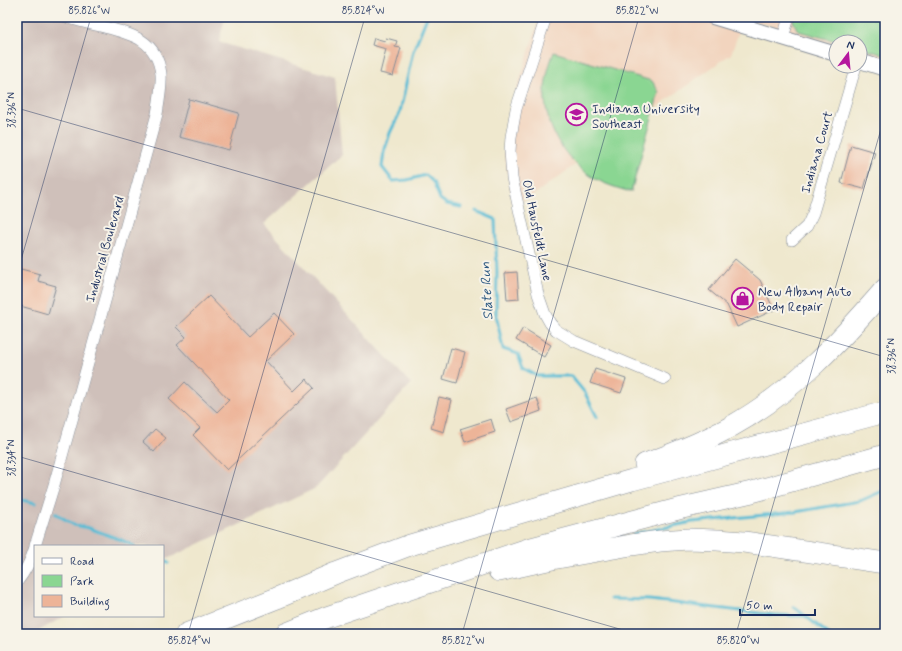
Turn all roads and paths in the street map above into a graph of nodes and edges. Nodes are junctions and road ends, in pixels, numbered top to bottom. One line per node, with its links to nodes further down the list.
1 (66, 17): 16 (street, Industrial Boulevard)
2 (546, 17): 12 (street, Old Hausfeldt Lane)
3 (712, 17): 5 (street)
4 (788, 17): 5 (street)
5 (783, 38): 6 (street)
6 (828, 52)
7 (868, 64): 8 (street)
8 (885, 69)
9 (854, 74): 10 (street, Indiana Court)
10 (792, 240)
11 (885, 288): 15 (highway)
12 (665, 379)
13 (885, 412): 15 (highway)
14 (885, 455): 20 (highway)
15 (483, 523): 21 (highway)
16 (35, 545)
17 (34, 549): 19 (street, Industrial Boulevard)
18 (885, 563): 20 (highway)
19 (17, 582)
20 (399, 592): 22 (highway)
21 (186, 634)
22 (285, 634)

